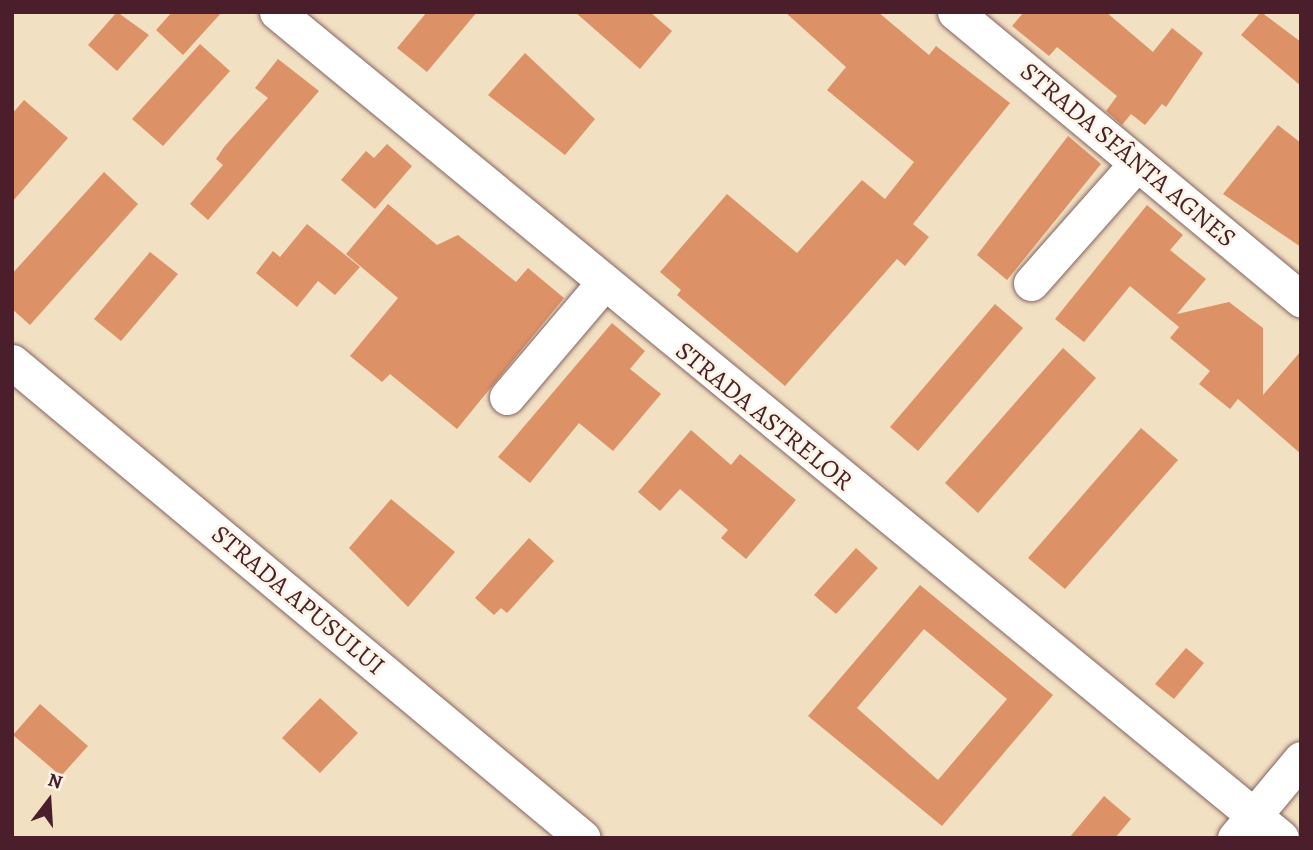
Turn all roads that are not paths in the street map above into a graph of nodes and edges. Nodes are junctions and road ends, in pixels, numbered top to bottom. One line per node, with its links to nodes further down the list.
1 (277, 12): 5 (street, STRADA ASTRELOR)
2 (955, 12): 3 (street, STRADA SFÂNTA AGNES)
3 (1137, 163): 4 (street); 6 (street, STRADA SFÂNTA AGNES)
4 (1031, 283)
5 (603, 284): 8 (street); 10 (street, STRADA ASTRELOR)
6 (1301, 299)
7 (12, 362): 11 (street, STRADA APUSULUI)
8 (507, 397)
9 (1301, 759): 10 (street)
10 (1244, 827): 12 (street, STRADA ASTRELOR)
11 (583, 838)
12 (1281, 838)

